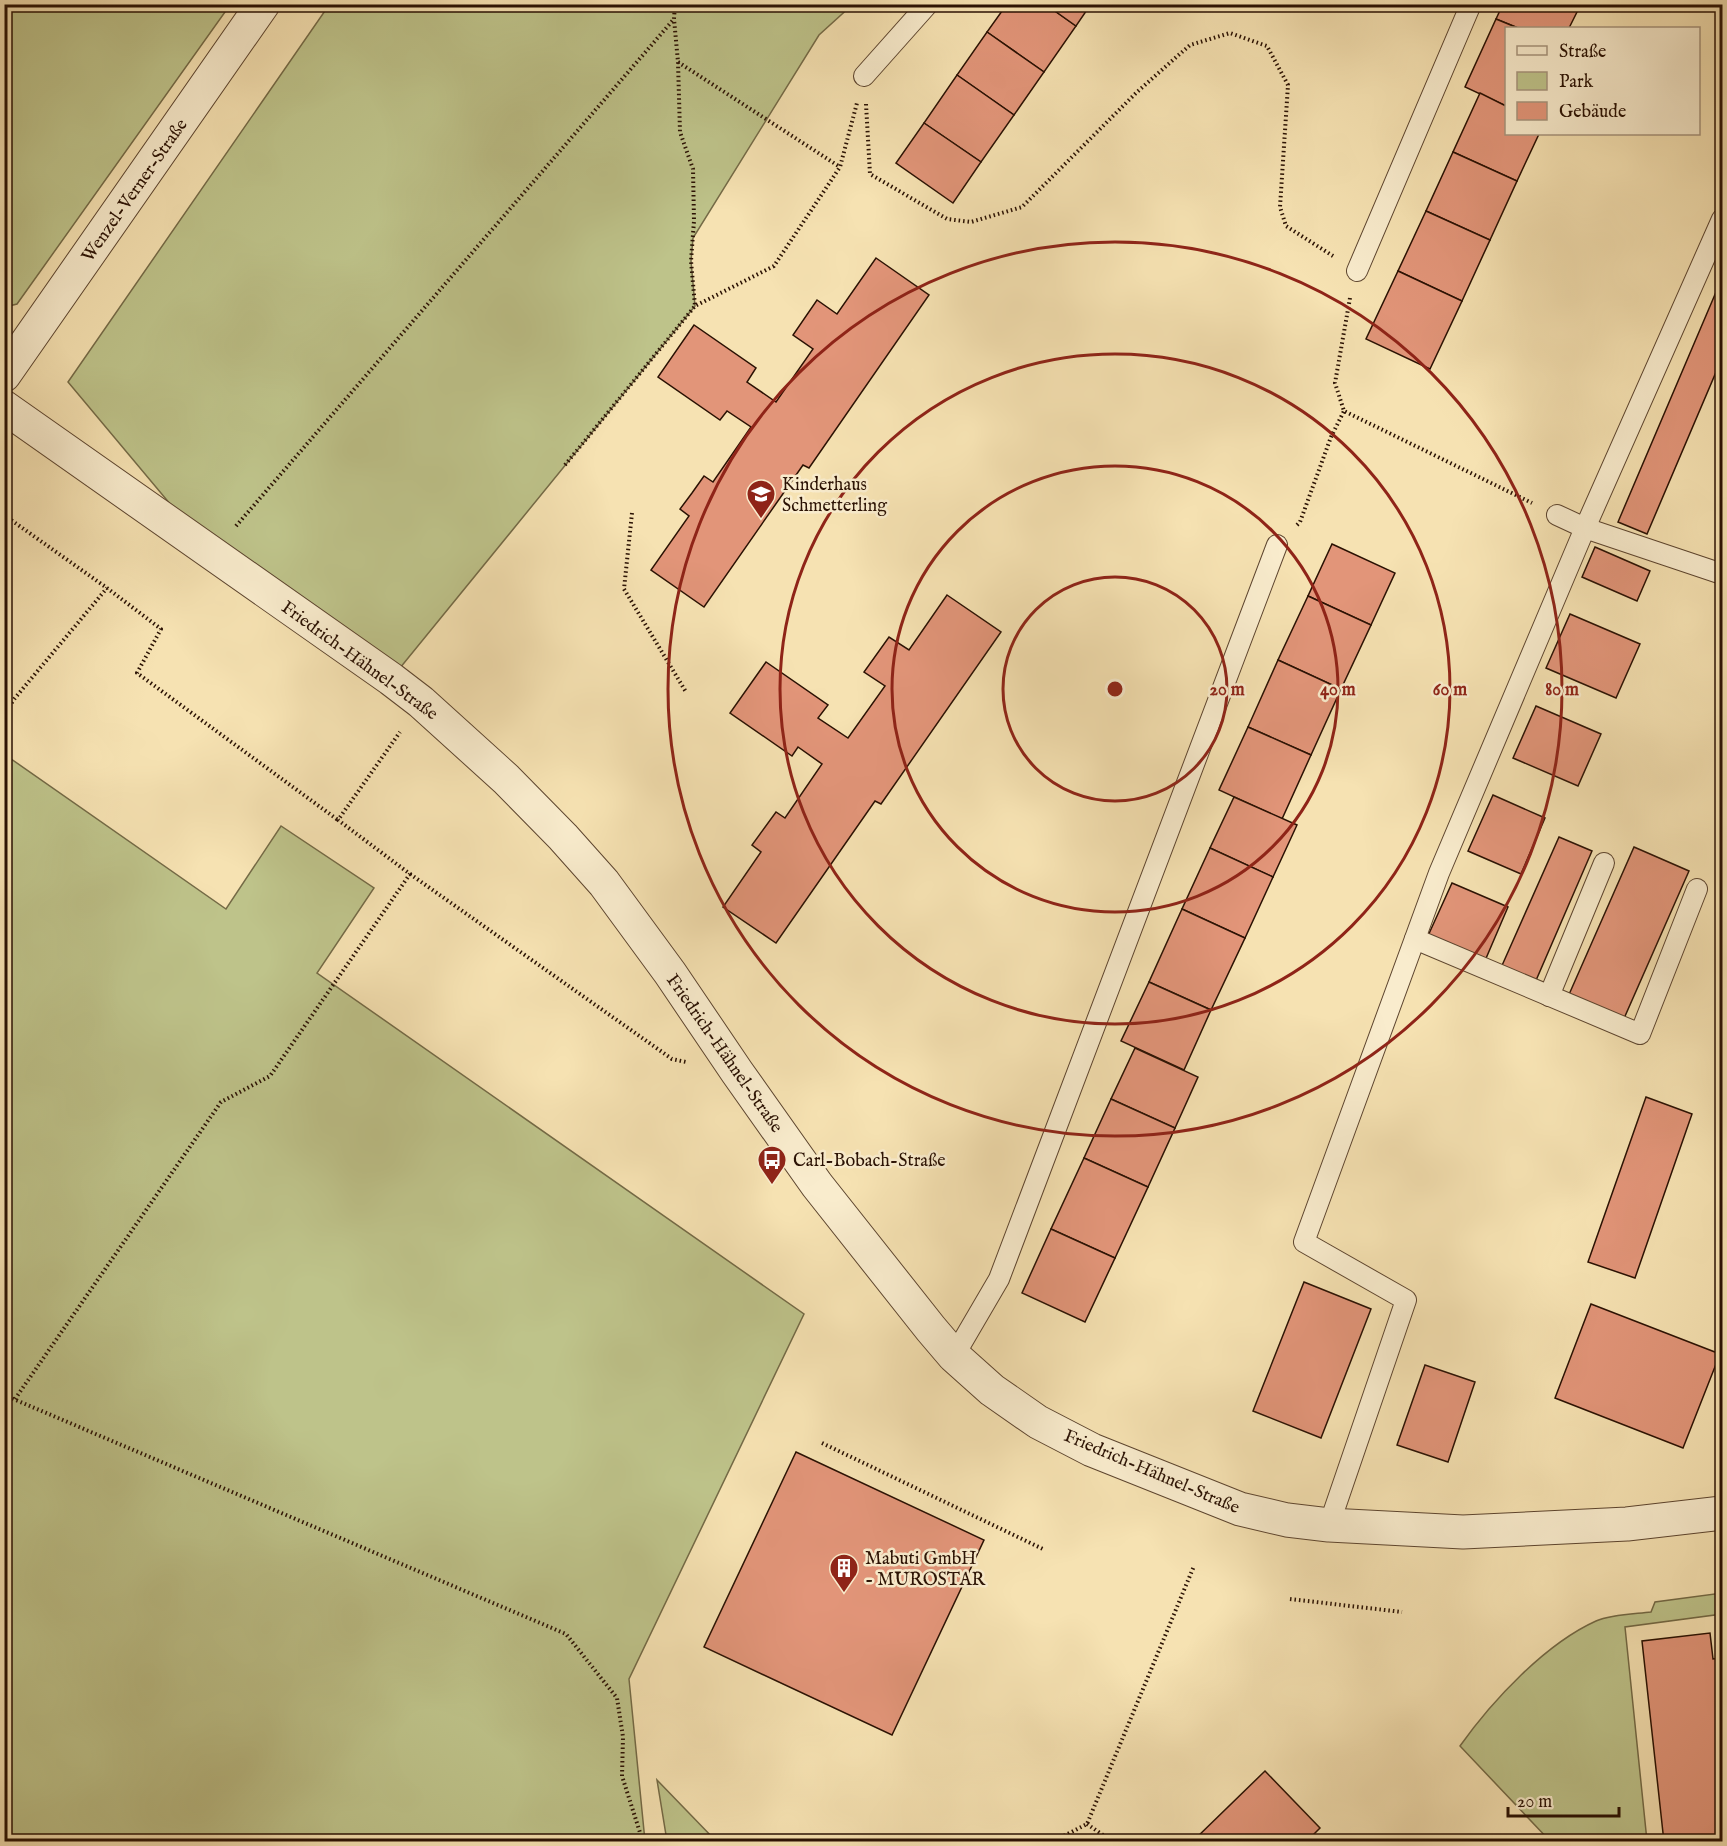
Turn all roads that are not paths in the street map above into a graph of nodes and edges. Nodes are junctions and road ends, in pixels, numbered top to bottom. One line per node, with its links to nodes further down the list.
1 (263, 4): 7 (street, Wenzel-Verner-Straße)
2 (928, 4): 4 (lane)
3 (1471, 4): 6 (lane)
4 (864, 76)
5 (1722, 219): 10 (lane)
6 (1357, 272)
7 (4, 375)
8 (4, 407): 17 (street, Friedrich-Hähnel-Straße)
9 (1557, 515): 10 (lane)
10 (1585, 528): 12 (lane); 15 (lane)
11 (1277, 545): 17 (lane)
12 (1722, 573)
13 (1604, 863): 16 (lane)
14 (1697, 889): 16 (lane)
15 (1414, 939): 16 (lane); 19 (lane)
16 (1549, 996)
17 (954, 1356): 19 (street, Friedrich-Hähnel-Straße)
18 (1722, 1513): 19 (street, Friedrich-Hähnel-Straße)
19 (1329, 1525)

